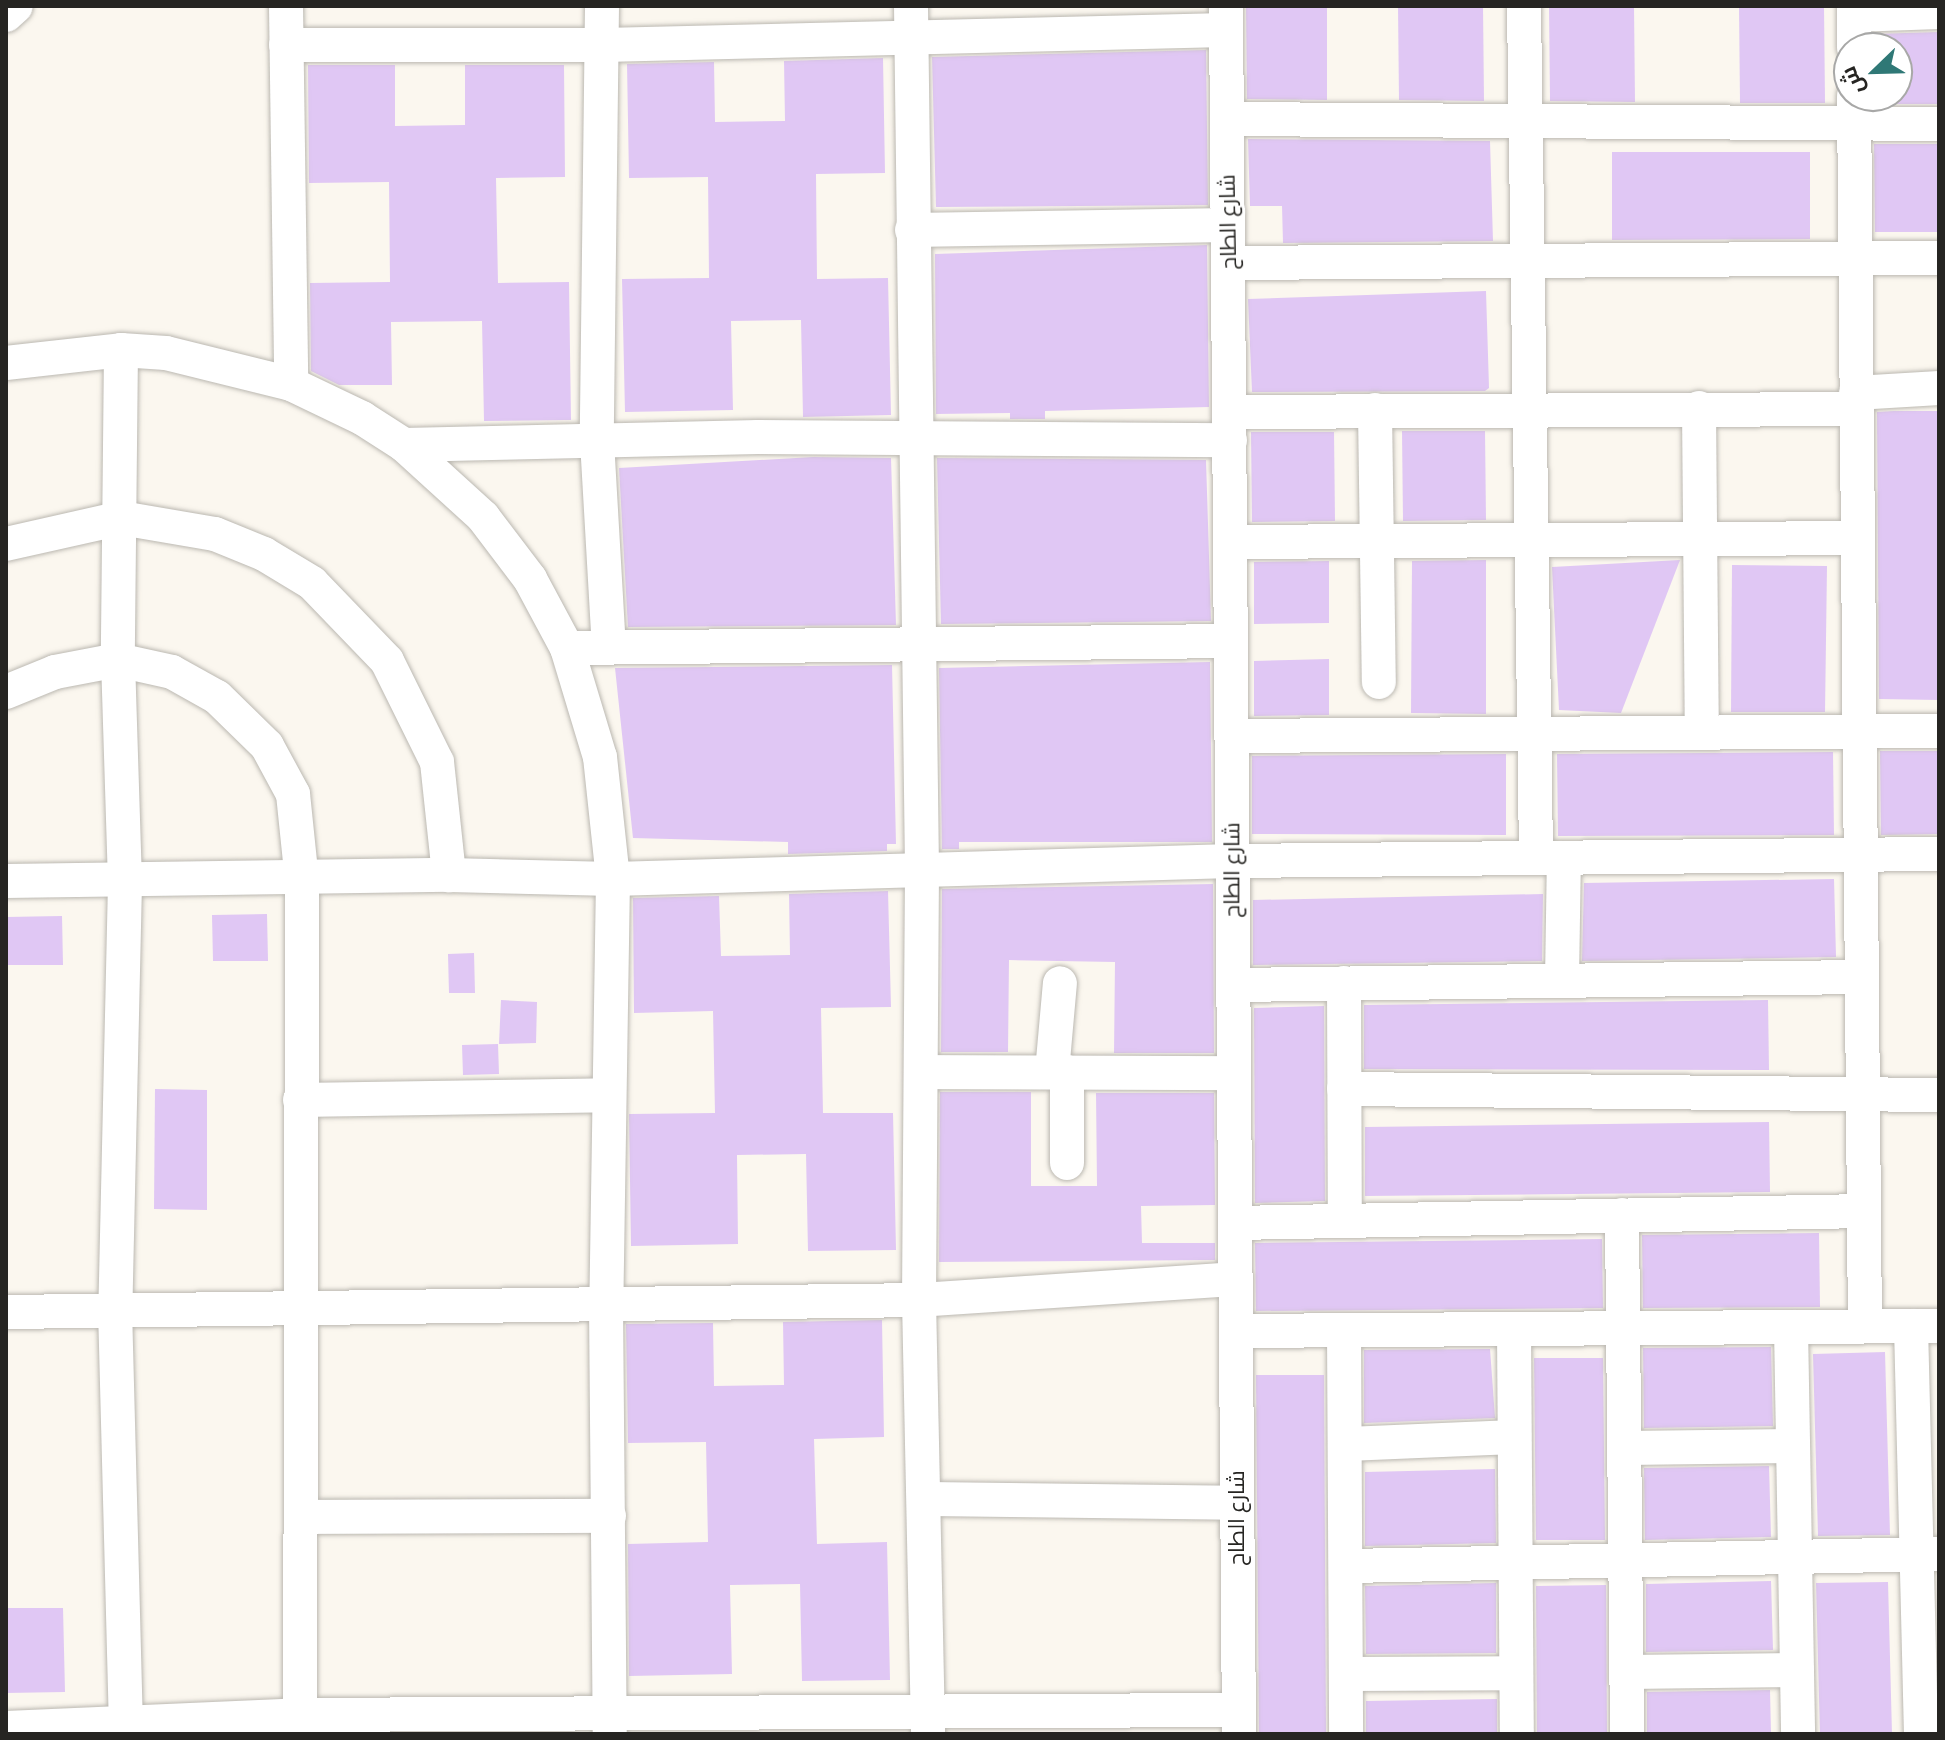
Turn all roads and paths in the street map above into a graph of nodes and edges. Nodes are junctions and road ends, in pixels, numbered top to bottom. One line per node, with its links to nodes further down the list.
1 (16, 6): 7 (street)
2 (286, 6): 11 (street)
3 (602, 6): 12 (street)
4 (911, 6): 10 (street)
5 (1524, 6): 17 (street)
6 (1939, 12): 9 (street)
7 (6, 15)
8 (1226, 18): 10 (street); 16 (street, شارع الطاح)
9 (1854, 23)
10 (911, 40): 12 (street); 20 (street)
11 (286, 45): 12 (street); 27 (street)
12 (603, 45): 35 (street)
13 (1833, 111): 17 (street)
14 (1854, 112): 22 (street)
15 (1866, 112): 18 (street)
16 (1227, 119): 17 (street); 19 (street, شارع الطاح)
17 (1526, 121): 23 (street)
18 (1939, 124)
19 (1228, 225): 20 (street); 24 (street, شارع الطاح)
20 (912, 230): 34 (street)
21 (1939, 258): 22 (street)
22 (1856, 259): 23 (street); 29 (street)
23 (1528, 261): 24 (street); 32 (street)
24 (1228, 263): 33 (street, شارع الطاح)
25 (121, 350): 26 (street); 27 (street); 37 (street)
26 (6, 363)
27 (291, 384): 36 (street)
28 (1939, 388): 29 (street)
29 (1856, 401): 30 (street); 38 (street)
30 (1699, 408): 32 (street); 39 (street)
31 (1375, 410): 32 (street); 33 (street); 41 (street)
32 (1530, 411): 40 (street)
33 (1230, 426): 34 (street); 42 (street, شارع الطاح)
34 (913, 438): 35 (street); 45 (street)
35 (597, 441): 36 (street); 47 (street)
36 (404, 445): 46 (street)
37 (121, 518): 43 (street); 48 (street); 61 (street)
38 (1858, 538): 39 (street); 51 (street)
39 (1702, 539): 40 (street); 53 (street)
40 (1532, 540): 41 (street); 54 (street)
41 (1377, 541): 42 (street); 49 (street)
42 (1230, 542): 44 (street, شارع الطاح)
43 (6, 544)
44 (1231, 641): 45 (street); 55 (street, شارع الطاح)
45 (916, 644): 47 (street); 60 (street)
46 (567, 648): 47 (street); 62 (street)
47 (609, 648)
48 (118, 660): 50 (street); 64 (street); 65 (street)
49 (1379, 682)
50 (6, 692)
51 (1860, 731): 52 (street); 53 (street); 56 (street)
52 (1939, 731)
53 (1702, 732): 54 (street)
54 (1534, 733): 55 (street); 58 (street)
55 (1232, 736): 59 (street, شارع الطاح)
56 (1862, 854): 57 (street); 58 (street); 66 (street)
57 (1939, 854)
58 (1550, 858): 59 (street); 67 (street)
59 (1232, 861): 60 (street); 70 (street, شارع الطاح)
60 (922, 871): 62 (street); 71 (street)
61 (449, 875): 62 (street); 64 (street)
62 (613, 879): 76 (street)
63 (6, 881): 65 (street)
64 (302, 881): 65 (street); 78 (street)
65 (125, 883): 87 (street)
66 (1862, 977): 67 (street); 75 (street)
67 (1562, 980): 69 (street)
68 (1060, 983): 72 (street)
69 (1344, 983): 70 (street); 74 (street)
70 (1233, 985): 73 (street, شارع الطاح)
71 (921, 1072): 72 (street); 85 (street)
72 (1059, 1072): 73 (street); 79 (street)
73 (1234, 1073): 83 (street, شارع الطاح)
74 (1344, 1089): 75 (street); 82 (street)
75 (1862, 1094): 77 (street); 80 (street)
76 (609, 1095): 78 (street); 86 (street)
77 (1939, 1095)
78 (300, 1100): 88 (street)
79 (1067, 1163)
80 (1864, 1211): 81 (street); 90 (street)
81 (1622, 1215): 82 (street); 93 (street)
82 (1345, 1221): 83 (street)
83 (1235, 1223): 84 (street, شارع الطاح)
84 (1235, 1279): 85 (street); 96 (street, شارع الطاح)
85 (919, 1300): 86 (street); 102 (street)
86 (606, 1304): 88 (street); 104 (street)
87 (115, 1308): 88 (street); 89 (street); 121 (street)
88 (298, 1309): 105 (street)
89 (6, 1312)
90 (1865, 1326): 91 (street); 92 (street)
91 (1925, 1326): 101 (street)
92 (1791, 1327): 93 (street); 99 (street)
93 (1623, 1328): 94 (street); 100 (street)
94 (1514, 1329): 95 (street); 97 (street)
95 (1344, 1330): 96 (street); 98 (street)
96 (1236, 1331): 103 (street, شارع الطاح)
97 (1514, 1437): 98 (street); 109 (street)
98 (1347, 1444): 110 (street)
99 (1793, 1446): 100 (street); 107 (street)
100 (1624, 1448): 108 (street)
101 (1927, 1449): 106 (street)
102 (925, 1499): 103 (street); 117 (street)
103 (1237, 1503): 116 (street, شارع الطاح)
104 (609, 1516): 105 (street); 119 (street)
105 (303, 1517): 118 (street)
106 (1928, 1554): 107 (street); 111 (street)
107 (1795, 1557): 108 (street); 112 (street)
108 (1626, 1560): 109 (street); 113 (street)
109 (1515, 1562): 110 (street); 114 (street)
110 (1349, 1566): 115 (street)
111 (1929, 1665): 126 (street)
112 (1797, 1670): 113 (street); 125 (street)
113 (1627, 1672): 124 (street)
114 (1516, 1673): 115 (street); 123 (street)
115 (1349, 1674): 122 (street)
116 (1238, 1722): 117 (street)
117 (928, 1723): 119 (street)
118 (300, 1724): 119 (street); 121 (street)
119 (610, 1724)
120 (6, 1728): 121 (street)
121 (126, 1730)
122 (1346, 1734)
123 (1517, 1734)
124 (1627, 1734)
125 (1798, 1734)
126 (1921, 1734)

